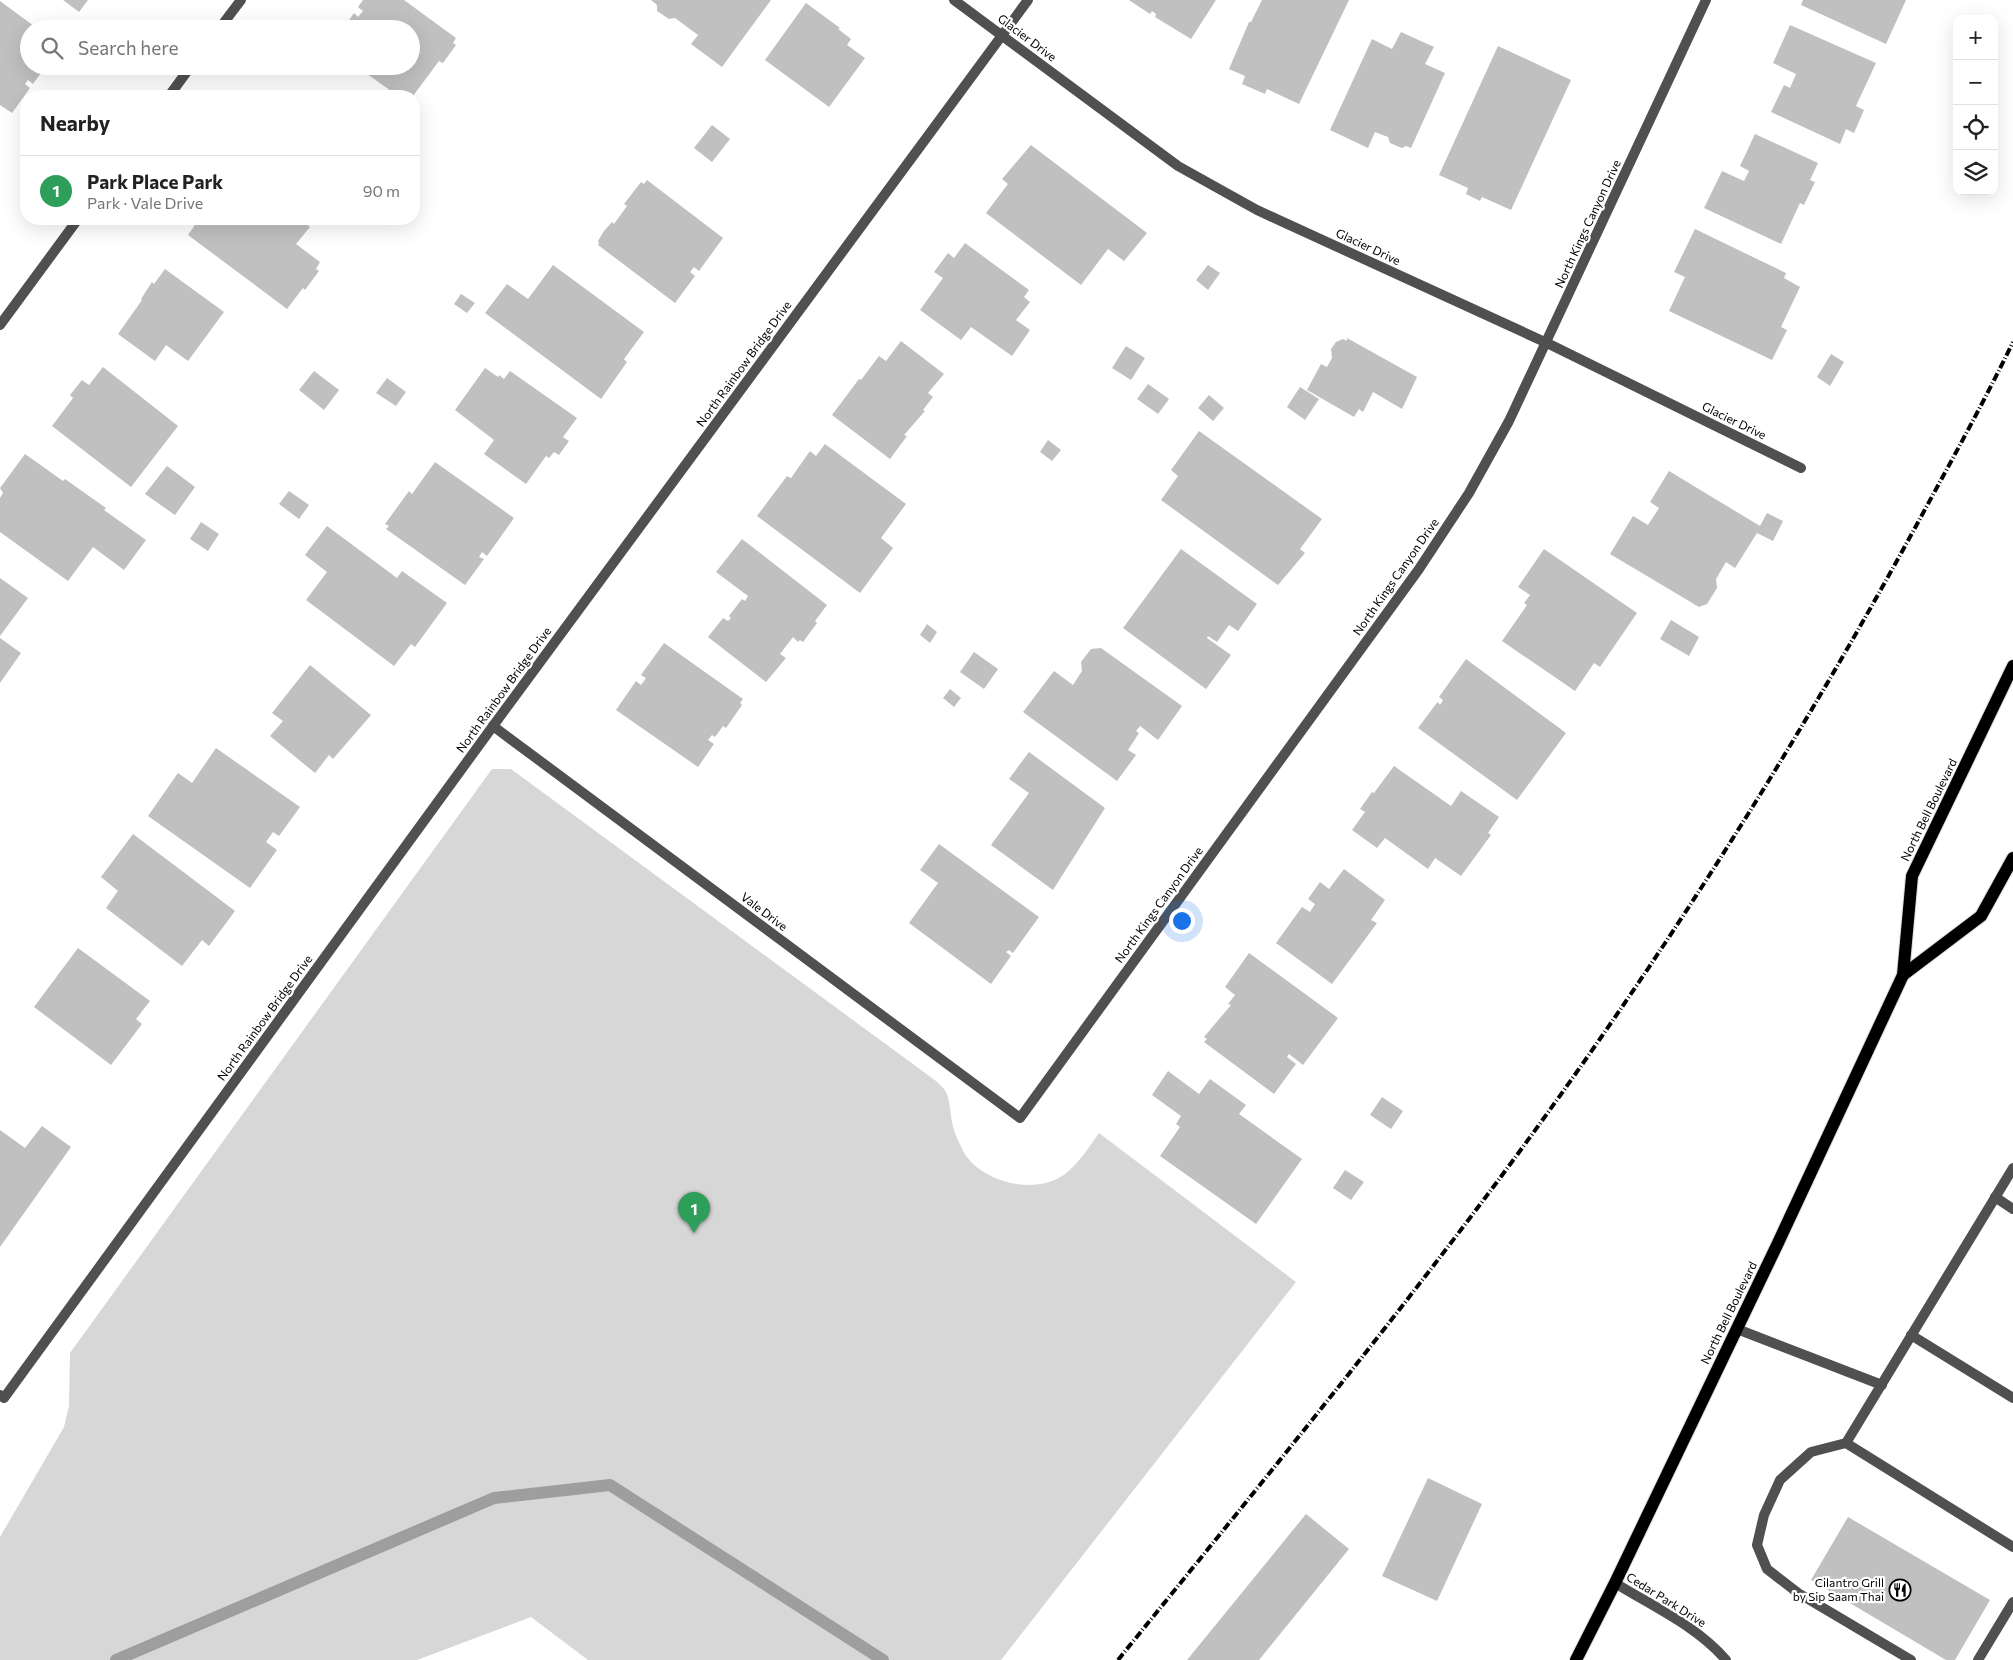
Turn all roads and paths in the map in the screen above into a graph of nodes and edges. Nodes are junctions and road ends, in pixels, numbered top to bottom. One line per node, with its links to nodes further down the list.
1 (241, 0): 5 (street)
2 (954, 0): 6 (street, Glacier Drive)
3 (1028, 0): 6 (street, North Rainbow Bridge Drive)
4 (1706, 0): 11 (street, North Kings Canyon Drive)
5 (226, 20)
6 (1003, 35): 11 (street, Glacier Drive); 14 (street, North Rainbow Bridge Drive)
7 (185, 75): 8 (street)
8 (174, 90)
9 (74, 225): 10 (street)
10 (0, 324)
11 (1547, 343): 12 (street, Glacier Drive); 17 (street, North Kings Canyon Drive)
12 (1801, 468)
13 (2013, 666): 16 (main road, North Bell Boulevard)
14 (493, 726): 17 (street, Vale Drive); 24 (street, North Rainbow Bridge Drive)
15 (2013, 858): 16 (main road, North Bell Boulevard)
16 (1903, 975): 21 (main road, North Bell Boulevard)
17 (1020, 1118)
18 (2013, 1168): 19 (street)
19 (1995, 1197): 20 (street); 22 (street)
20 (2013, 1209)
21 (1737, 1329): 23 (street); 28 (main road, North Bell Boulevard)
22 (1912, 1335): 23 (street); 25 (street)
23 (1882, 1385): 26 (street)
24 (2, 1397)
25 (2013, 1398)
26 (1846, 1443): 27 (street); 32 (street)
27 (2013, 1547)
28 (1615, 1583): 30 (main road, North Bell Boulevard); 31 (street, Cedar Park Drive)
29 (2013, 1602): 33 (street)
30 (1576, 1660)
31 (1726, 1660)
32 (1911, 1660)
33 (1978, 1660)

